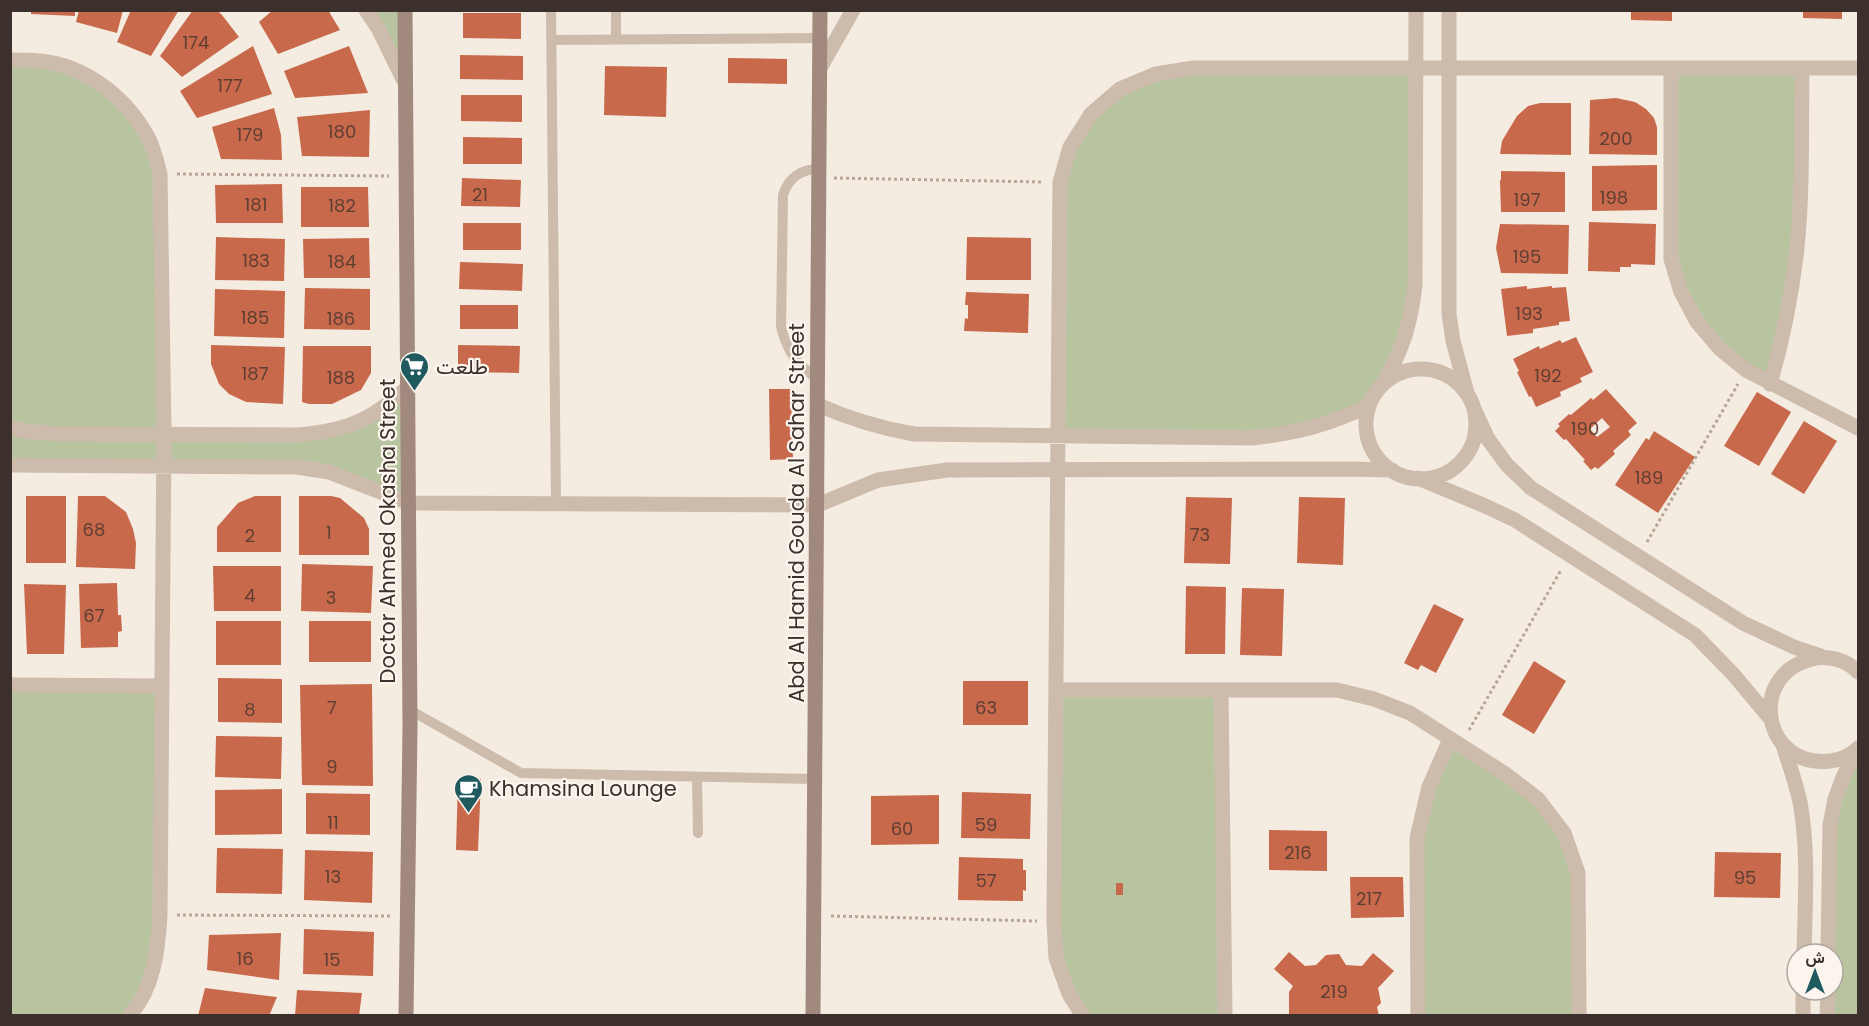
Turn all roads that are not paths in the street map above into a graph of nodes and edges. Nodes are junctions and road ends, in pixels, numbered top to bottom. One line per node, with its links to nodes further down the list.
1 (366, 10): 19 (street)
2 (405, 10): 19 (street, Doctor Ahmed Okasha Street)
3 (551, 10): 11 (lane)
4 (616, 10): 10 (lane)
5 (820, 10): 9 (street, Abd Al Hamid Gouda Al Sahar Street)
6 (854, 10): 13 (street)
7 (1416, 10): 14 (street)
8 (1449, 10): 15 (street)
9 (820, 38): 10 (lane); 13 (street, Abd Al Hamid Gouda Al Sahar Street)
10 (616, 39): 11 (lane)
11 (551, 40): 39 (lane)
12 (10, 60): 31 (street)
13 (820, 68): 20 (street, Abd Al Hamid Gouda Al Sahar Street)
14 (1416, 68): 15 (street); 22 (street); 32 (street)
15 (1449, 68): 16 (street); 25 (street)
16 (1671, 68): 17 (street); 23 (street)
17 (1802, 68): 18 (street); 23 (street)
18 (1858, 68)
19 (405, 83): 24 (street, Doctor Ahmed Okasha Street)
20 (820, 173): 21 (street, Abd Al Hamid Gouda Al Sahar Street); 21 (lane)
21 (818, 379): 26 (street, Abd Al Hamid Gouda Al Sahar Street)
22 (1384, 382): 25 (street); 27 (street)
23 (1770, 384): 30 (street)
24 (407, 388): 31 (street); 38 (street, Doctor Ahmed Okasha Street)
25 (1467, 393): 28 (street)
26 (818, 405): 32 (street); 40 (street, Abd Al Hamid Gouda Al Sahar Street)
27 (1368, 405): 32 (street); 36 (street)
28 (1474, 409): 37 (street); 41 (street)
29 (10, 427): 31 (street)
30 (1858, 428)
31 (164, 435): 34 (street)
32 (1058, 436): 35 (street)
33 (10, 465): 34 (street)
34 (164, 466): 38 (street); 45 (street)
35 (1058, 470): 36 (street); 40 (street); 46 (street)
36 (1392, 470): 37 (street)
37 (1418, 478): 49 (street)
38 (409, 503): 39 (street); 48 (street, Doctor Ahmed Okasha Street)
39 (556, 504): 40 (street)
40 (818, 505): 54 (street, Abd Al Hamid Gouda Al Sahar Street)
41 (1828, 658): 42 (street); 43 (street); 49 (street)
42 (1858, 660)
43 (1858, 672)
44 (10, 685): 45 (street)
45 (162, 686): 59 (street)
46 (1056, 690): 47 (street); 61 (street)
47 (1221, 690): 50 (street); 62 (street)
48 (410, 710): 53 (lane); 58 (street, Doctor Ahmed Okasha Street)
49 (1769, 717): 51 (street)
50 (1455, 742): 63 (street); 64 (street)
51 (1783, 745): 52 (street); 56 (street)
52 (1857, 749): 57 (street)
53 (697, 777): 54 (lane); 55 (lane)
54 (815, 779): 60 (street, Abd Al Hamid Gouda Al Sahar Street)
55 (698, 833)
56 (1804, 942)
57 (1828, 942)
58 (406, 1013)
59 (129, 1016)
60 (813, 1016)
61 (1083, 1016)
62 (1225, 1016)
63 (1418, 1016)
64 (1579, 1016)

